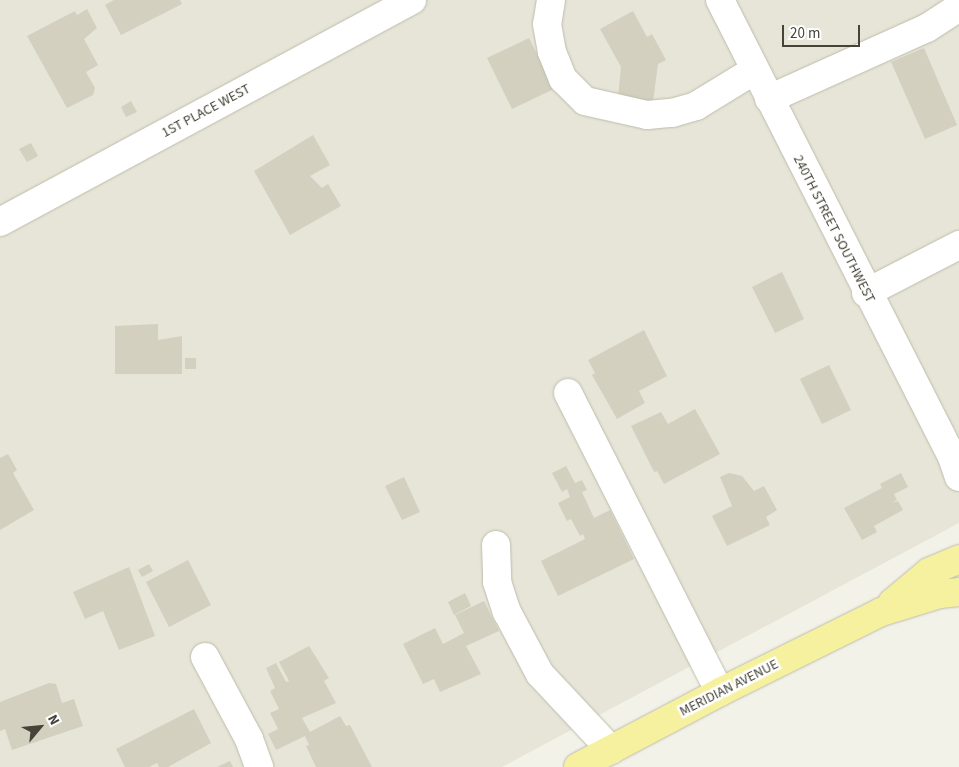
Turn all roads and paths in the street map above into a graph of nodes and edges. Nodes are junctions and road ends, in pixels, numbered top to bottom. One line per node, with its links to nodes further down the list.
1 (412, 0): 7 (street, 1ST PLACE WEST)
2 (550, 0): 5 (street)
3 (720, 0): 5 (street, 240TH STREET SOUTHWEST)
4 (959, 8): 6 (street)
5 (755, 70): 6 (street, 240TH STREET SOUTHWEST)
6 (769, 99): 9 (street, 240TH STREET SOUTHWEST)
7 (0, 222)
8 (959, 244): 9 (street)
9 (866, 293): 11 (street, 240TH STREET SOUTHWEST)
10 (568, 393): 17 (street)
11 (957, 466)
12 (496, 545): 18 (street)
13 (959, 559): 15 (main road)
14 (959, 592): 15 (main road)
15 (881, 612): 17 (main road, MERIDIAN AVENUE)
16 (205, 657): 19 (street)
17 (720, 692): 18 (main road, MERIDIAN AVENUE)
18 (611, 750): 20 (main road, MERIDIAN AVENUE)
19 (259, 767)
20 (578, 767)

